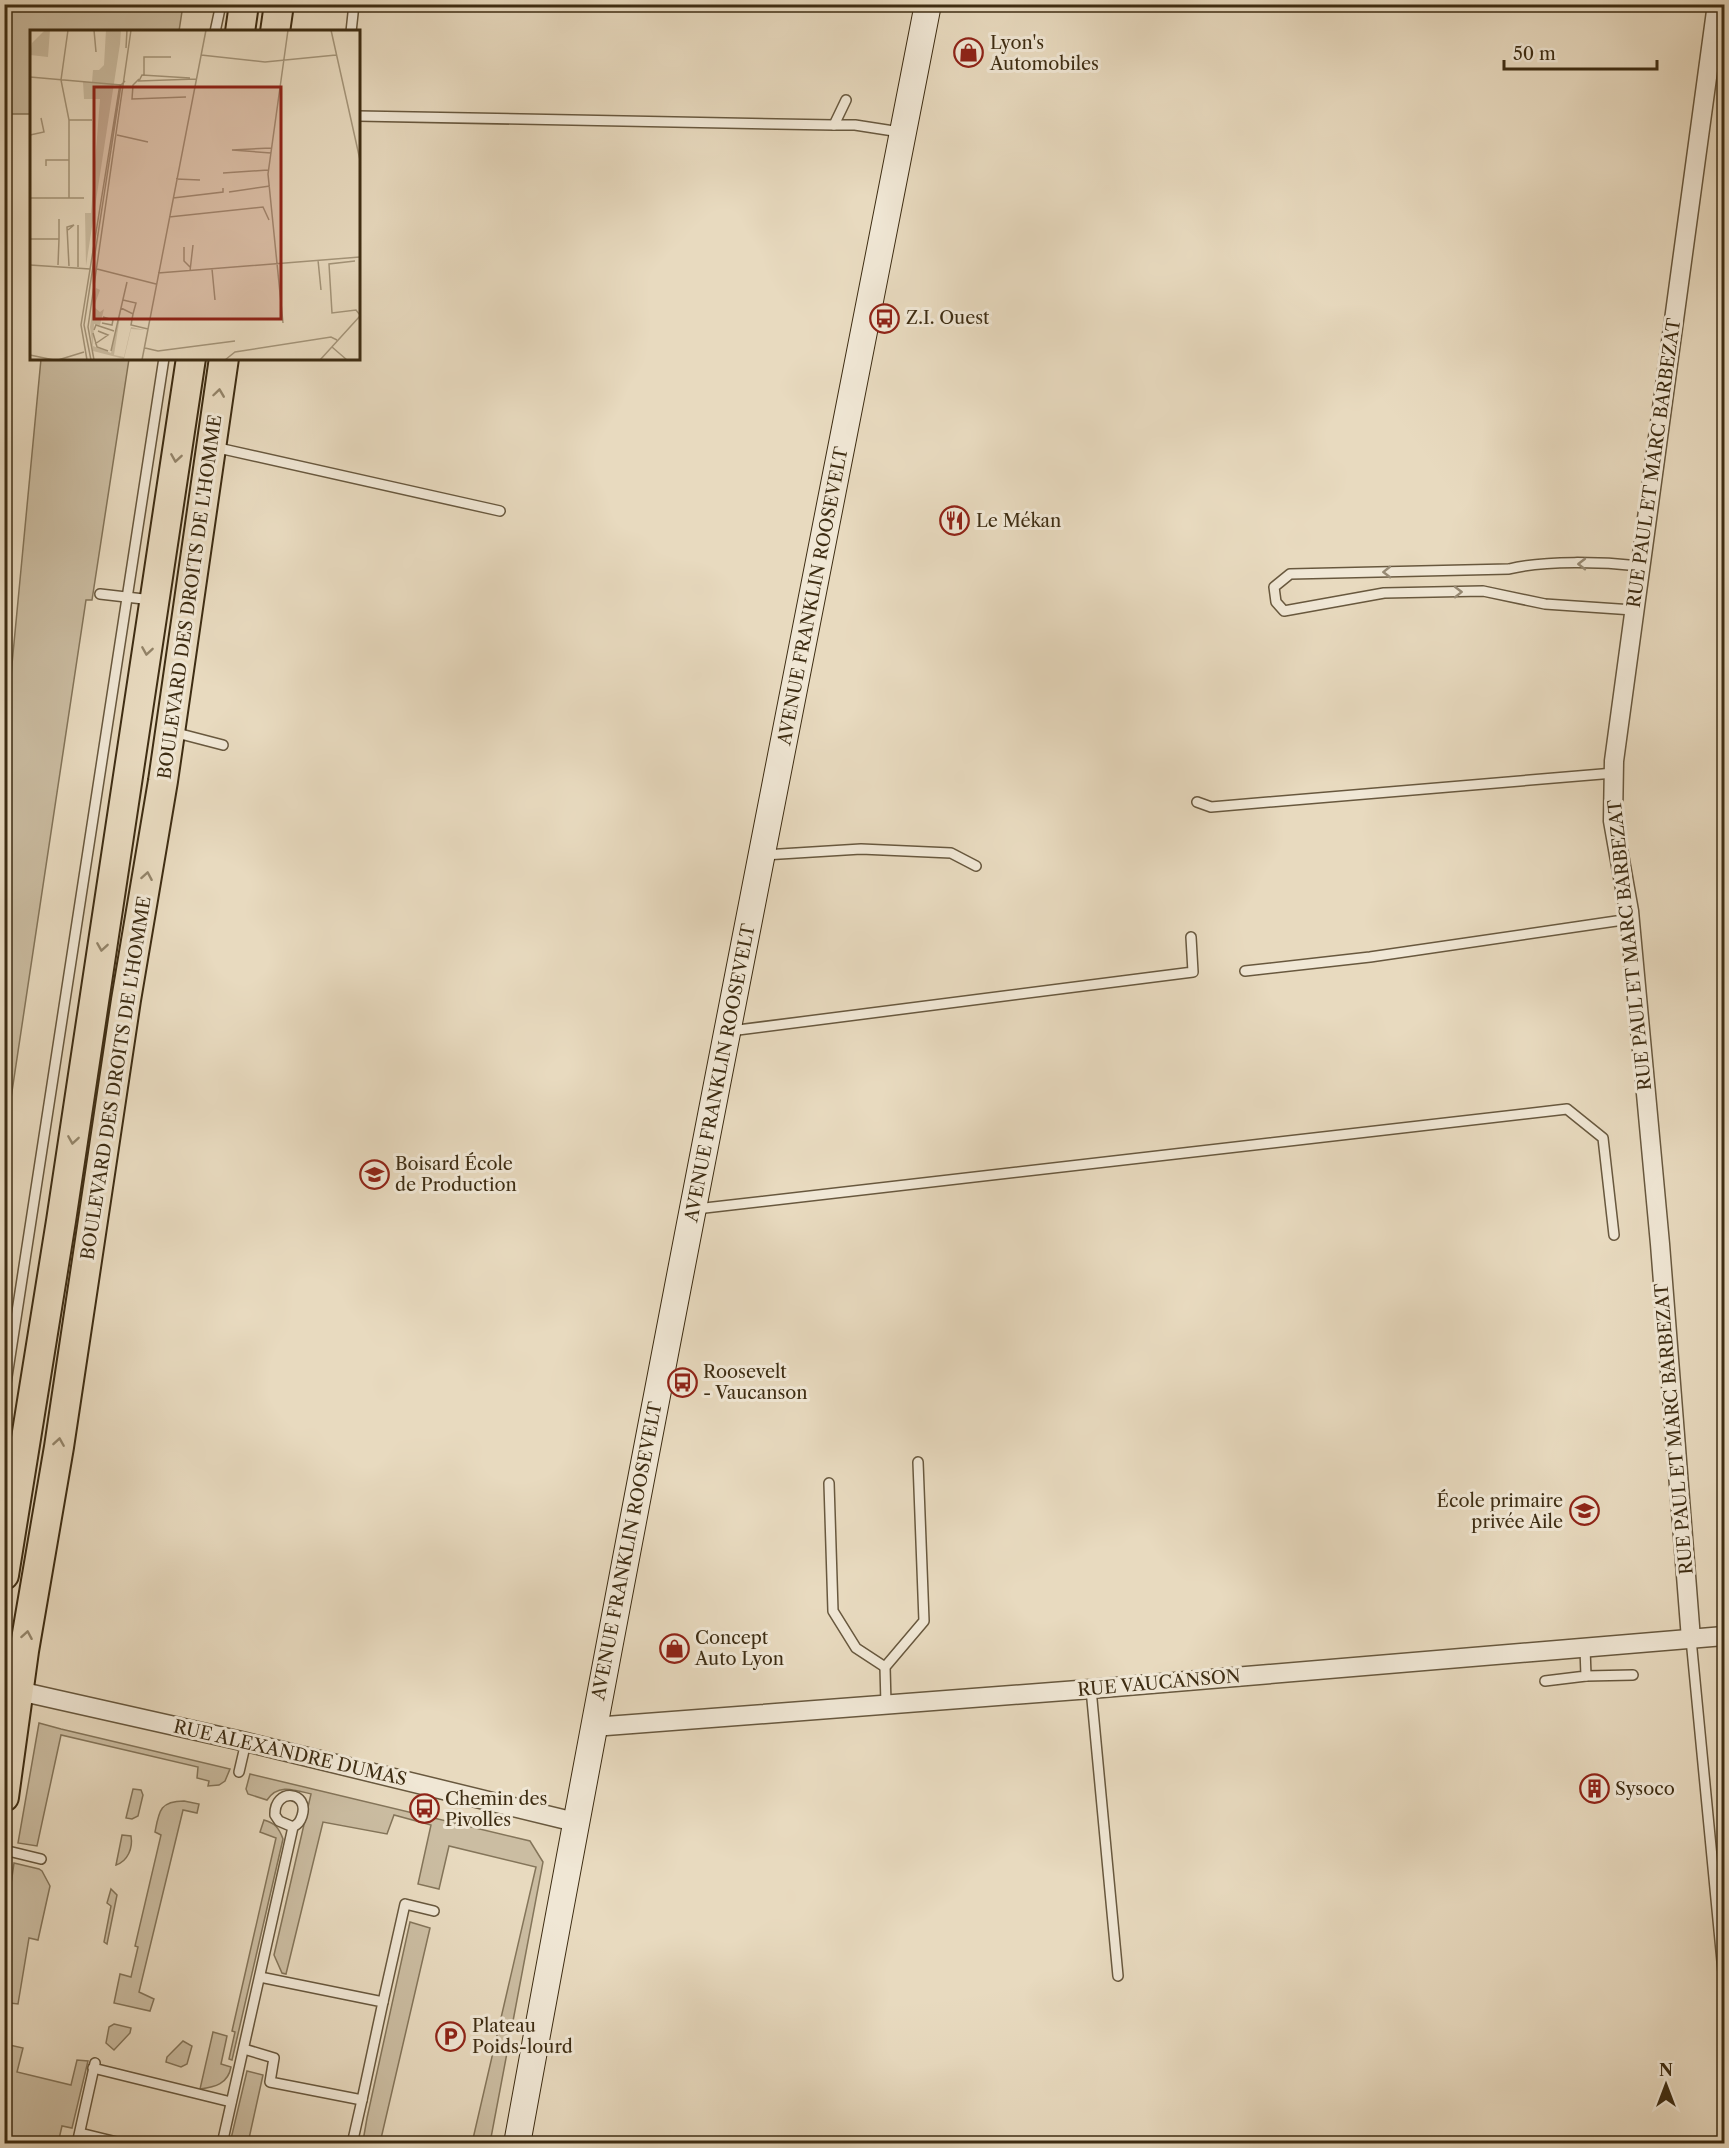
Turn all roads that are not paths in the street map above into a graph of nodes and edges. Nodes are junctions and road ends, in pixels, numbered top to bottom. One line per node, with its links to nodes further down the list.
1 (221, 4): 7 (lane)
2 (244, 4): 8 (main road)
3 (279, 4): 9 (main road)
4 (354, 4): 10 (lane)
5 (928, 4): 14 (street, AVENUE FRANKLIN ROOSEVELT)
6 (1717, 4): 20 (street, RUE PAUL ET MARC BARBEZAT)
7 (215, 30)
8 (240, 30)
9 (275, 30)
10 (351, 30)
11 (846, 100): 13 (lane)
12 (360, 116): 13 (lane)
13 (834, 125): 14 (lane)
14 (903, 132): 28 (street, AVENUE FRANKLIN ROOSEVELT)
15 (164, 360): 22 (lane, BOULEVARD DES DROITS DE L'HOMME)
16 (191, 360): 22 (main road, BOULEVARD DES DROITS DE L'HOMME, one-way to 22)
17 (224, 360): 18 (main road, BOULEVARD DES DROITS DE L'HOMME, one-way to 17)
18 (211, 446): 19 (lane); 24 (main road, BOULEVARD DES DROITS DE L'HOMME)
19 (500, 511)
20 (1640, 566): 23 (street, RUE PAUL ET MARC BARBEZAT); 23 (lane, one-way to 23)
21 (100, 594): 22 (lane)
22 (141, 599): 36 (lane, BOULEVARD DES DROITS DE L'HOMME); 39 (main road, BOULEVARD DES DROITS DE L'HOMME, one-way to 39)
23 (1634, 610): 26 (street, RUE PAUL ET MARC BARBEZAT)
24 (170, 731): 25 (lane); 48 (main road, BOULEVARD DES DROITS DE L'HOMME, one-way to 24)
25 (223, 745)
26 (1614, 773): 27 (lane); 30 (street, RUE PAUL ET MARC BARBEZAT)
27 (1197, 802)
28 (762, 855): 29 (lane); 33 (street, AVENUE FRANKLIN ROOSEVELT)
29 (976, 866)
30 (1630, 919): 32 (lane); 41 (street, RUE PAUL ET MARC BARBEZAT)
31 (1191, 937): 33 (lane)
32 (1245, 971)
33 (728, 1031): 34 (street, AVENUE FRANKLIN ROOSEVELT)
34 (693, 1209): 35 (lane); 50 (street, AVENUE FRANKLIN ROOSEVELT)
35 (1614, 1235)
36 (4, 1396)
37 (918, 1461): 43 (lane)
38 (829, 1483): 43 (lane)
39 (4, 1575)
40 (1725, 1636): 41 (street, RUE VAUCANSON)
41 (1691, 1639): 42 (street, RUE VAUCANSON); 61 (lane)
42 (1584, 1648): 45 (lane); 47 (street, RUE VAUCANSON)
43 (885, 1667): 49 (lane)
44 (1633, 1675): 45 (lane)
45 (1586, 1676): 46 (lane)
46 (1545, 1681)
47 (1091, 1689): 49 (street, RUE VAUCANSON); 59 (lane)
48 (12, 1690): 51 (street, RUE ALEXANDRE DUMAS); 53 (main road, BOULEVARD DES DROITS DE L'HOMME)
49 (886, 1704): 50 (street, RUE VAUCANSON)
50 (593, 1727): 54 (street, AVENUE FRANKLIN ROOSEVELT)
51 (246, 1742): 52 (lane); 54 (street, RUE ALEXANDRE DUMAS)
52 (239, 1772)
53 (4, 1797)
54 (575, 1822): 71 (street, AVENUE FRANKLIN ROOSEVELT)
55 (293, 1827): 55 (lane); 60 (lane)
56 (4, 1851): 57 (lane)
57 (41, 1859)
58 (434, 1911): 62 (lane)
59 (1118, 1976)
60 (260, 1977): 62 (lane); 63 (lane)
61 (1725, 1982)
62 (383, 2002): 64 (lane)
63 (244, 2049): 64 (lane); 65 (lane)
64 (362, 2100): 70 (lane)
65 (231, 2102): 66 (lane); 69 (lane)
66 (80, 2133): 67 (lane); 68 (lane)
67 (77, 2144)
68 (125, 2144)
69 (222, 2144)
70 (352, 2144)
71 (517, 2144)

